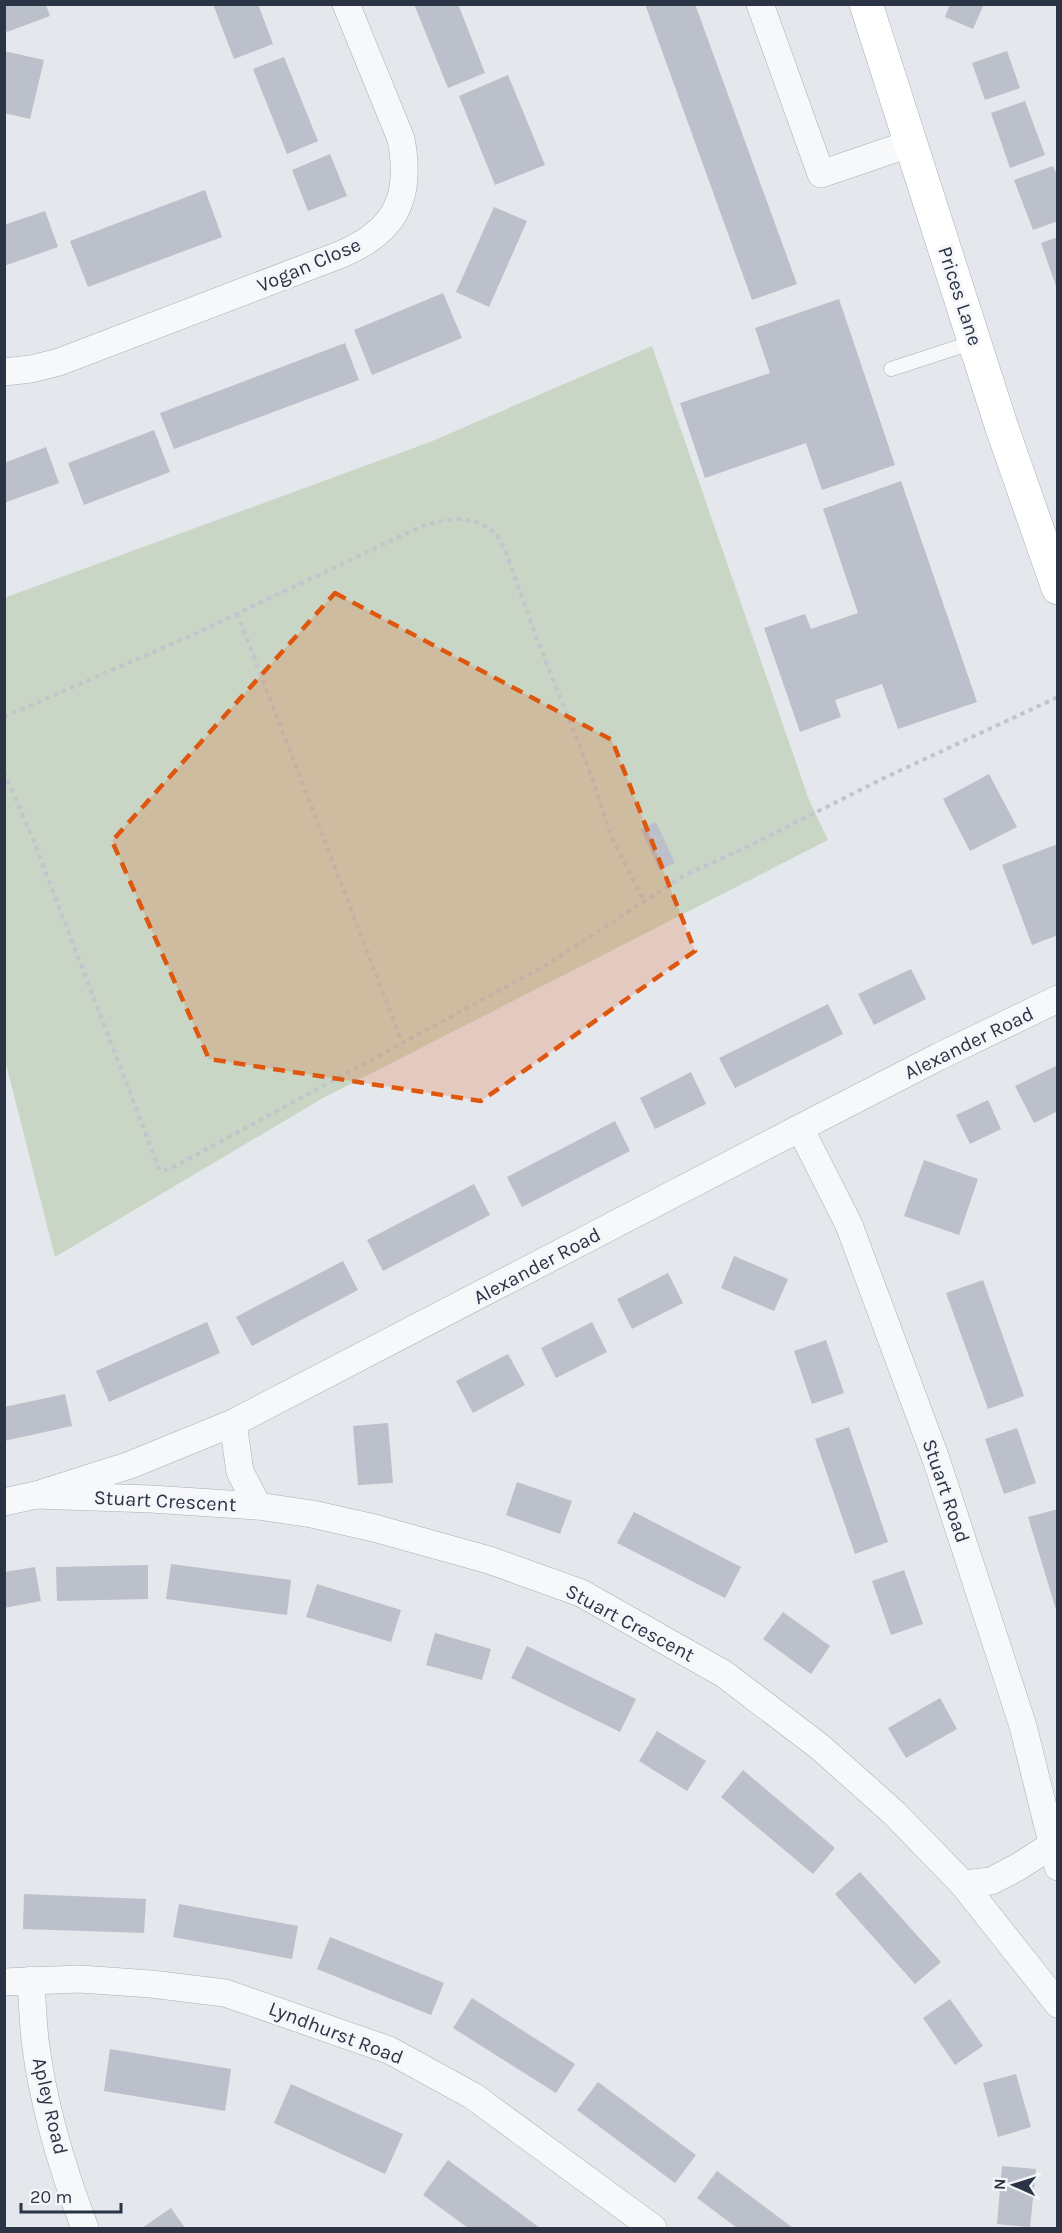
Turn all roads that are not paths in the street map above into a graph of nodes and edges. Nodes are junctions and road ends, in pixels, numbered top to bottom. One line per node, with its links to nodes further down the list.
1 (346, 4): 7 (street, Vogan Close)
2 (760, 4): 4 (street)
3 (866, 4): 4 (street, Prices Lane)
4 (912, 143): 5 (street, Prices Lane)
5 (975, 342): 6 (lane); 8 (street, Prices Lane)
6 (891, 369)
7 (4, 372)
8 (1058, 588)
9 (1058, 999): 10 (street, Alexander Road)
10 (800, 1128): 11 (street, Alexander Road); 15 (street, Stuart Road)
11 (233, 1423): 12 (street, Alexander Road); 14 (street)
12 (36, 1495): 13 (street, Alexander Road); 14 (street, Stuart Crescent)
13 (4, 1502)
14 (258, 1506): 16 (street, Stuart Crescent)
15 (1055, 1856): 16 (street)
16 (963, 1884): 19 (street, Stuart Crescent)
17 (31, 1980): 18 (street, Lyndhurst Road); 20 (street, Apley Road); 21 (street, Lyndhurst Road)
18 (4, 1982)
19 (1058, 2004)
20 (85, 2229)
21 (653, 2229)

